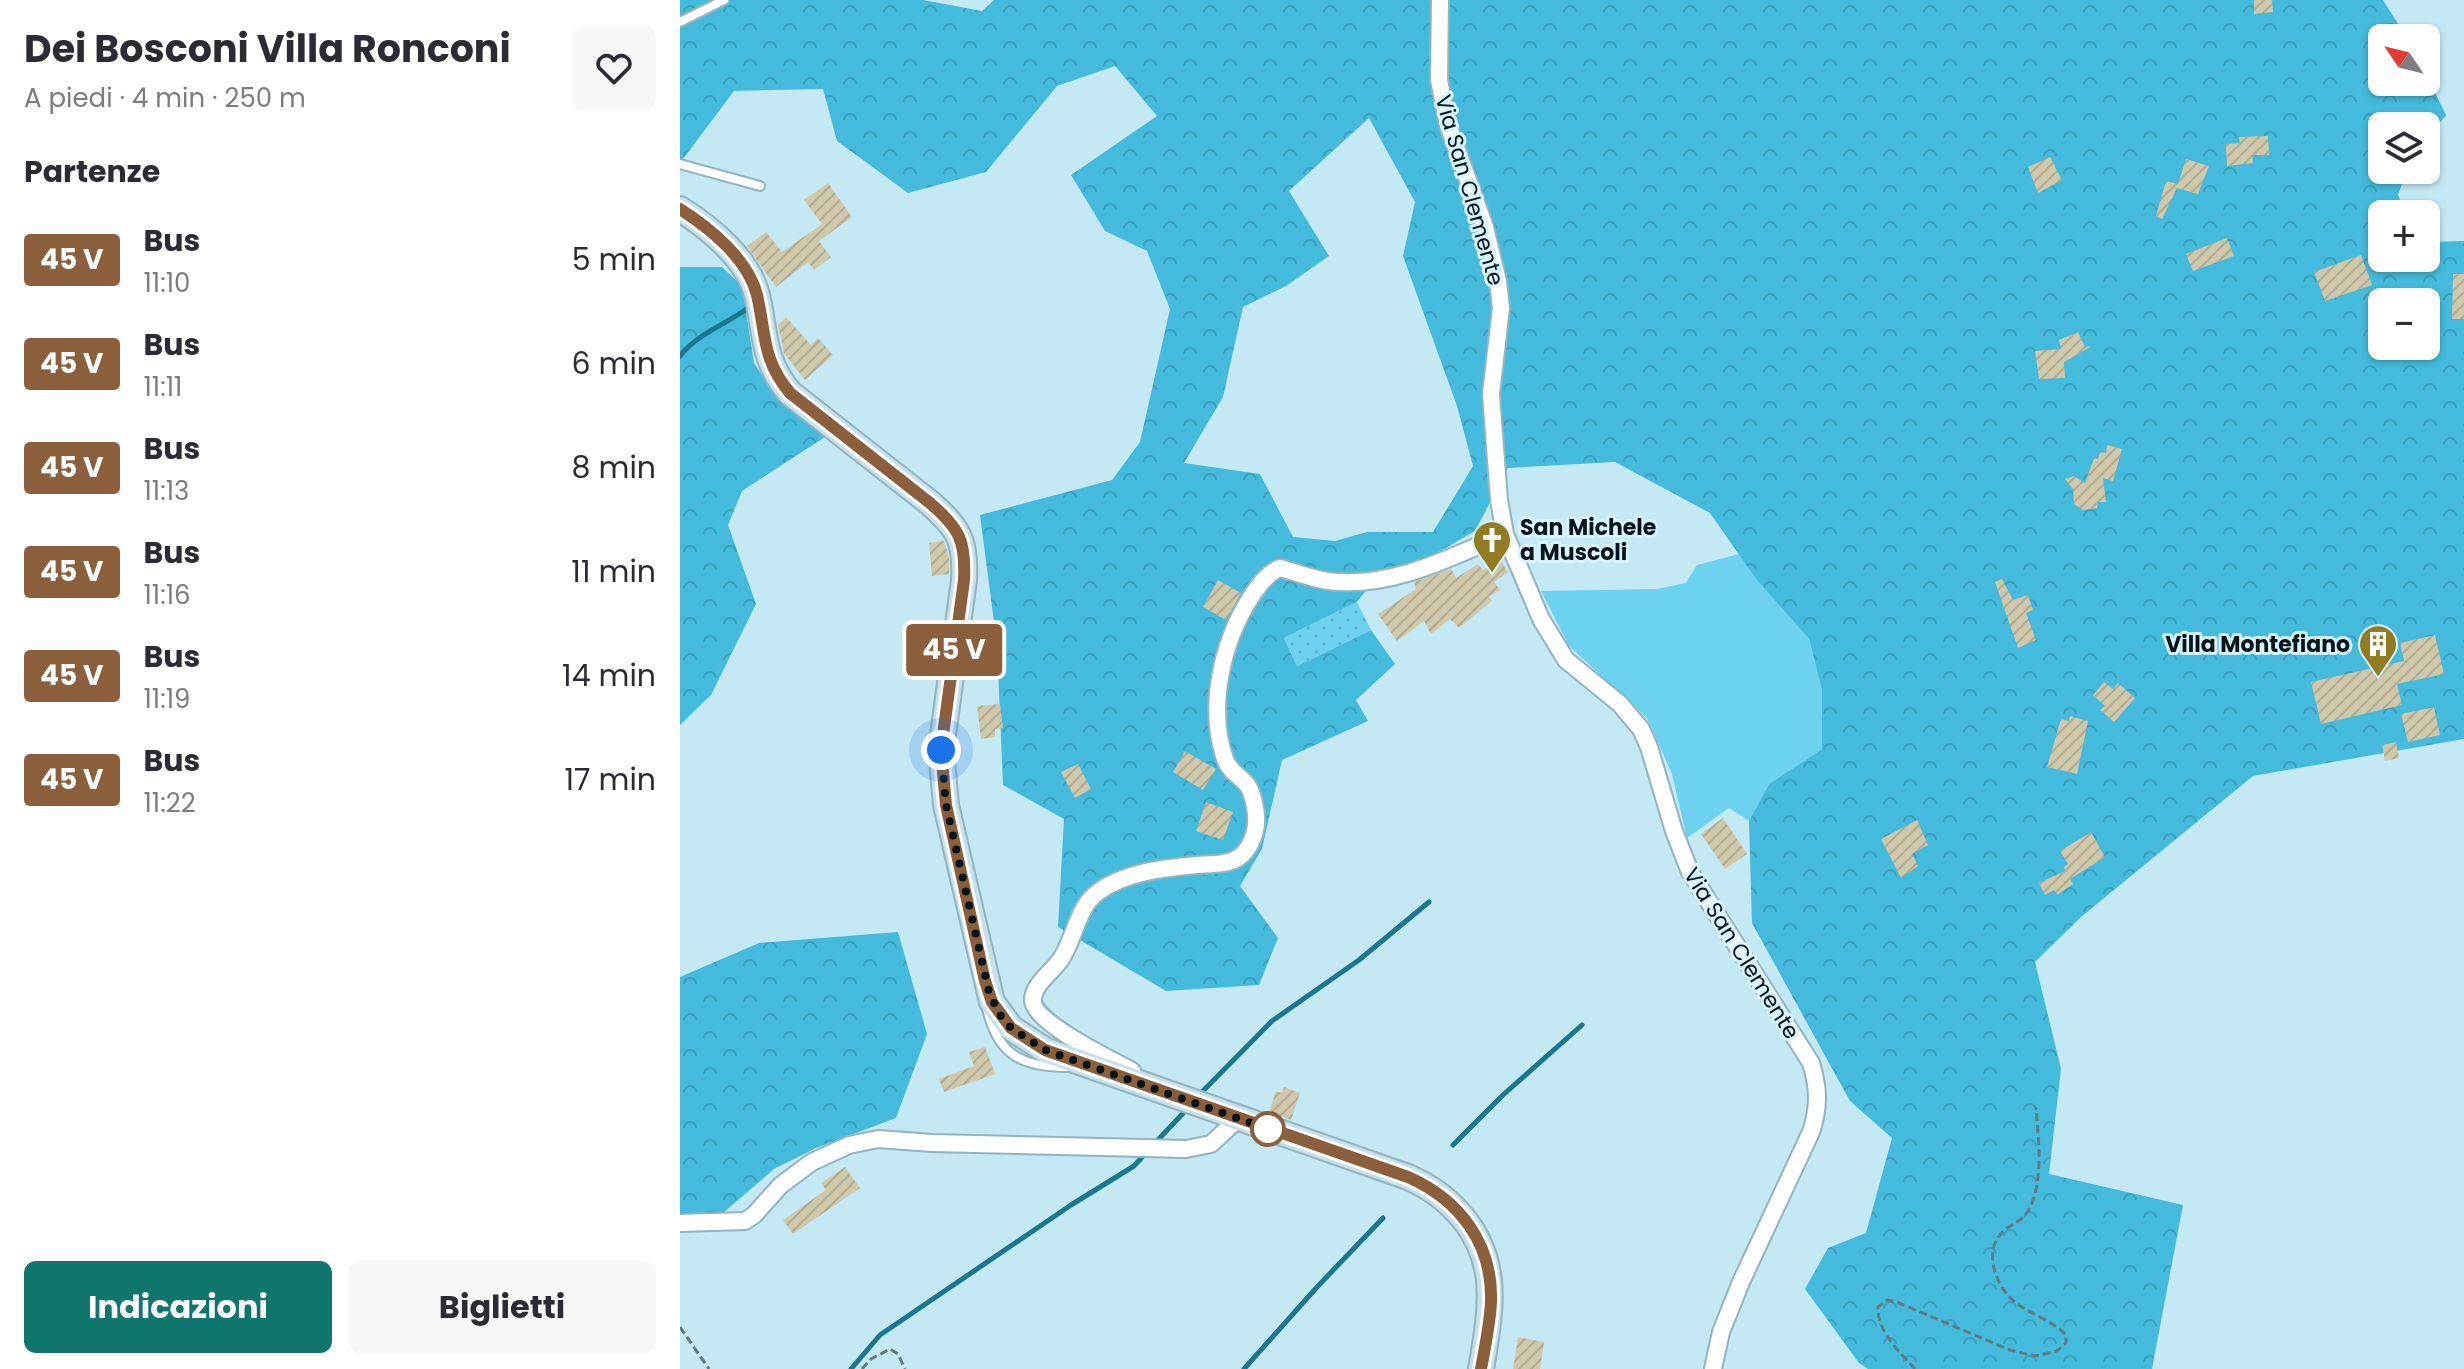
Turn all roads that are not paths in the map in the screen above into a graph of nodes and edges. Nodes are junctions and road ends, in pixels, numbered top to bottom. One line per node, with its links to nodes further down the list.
1 (724, 0): 3 (lane)
2 (1440, 0): 7 (street, Via San Clemente)
3 (680, 22)
4 (680, 164): 5 (lane)
5 (760, 186)
6 (680, 209): 8 (main road)
7 (1505, 534): 8 (street); 12 (street, Via San Clemente)
8 (1183, 1100): 9 (main road)
9 (1238, 1119): 10 (street); 11 (main road)
10 (680, 1223)
11 (1481, 1369)
12 (1713, 1369)

